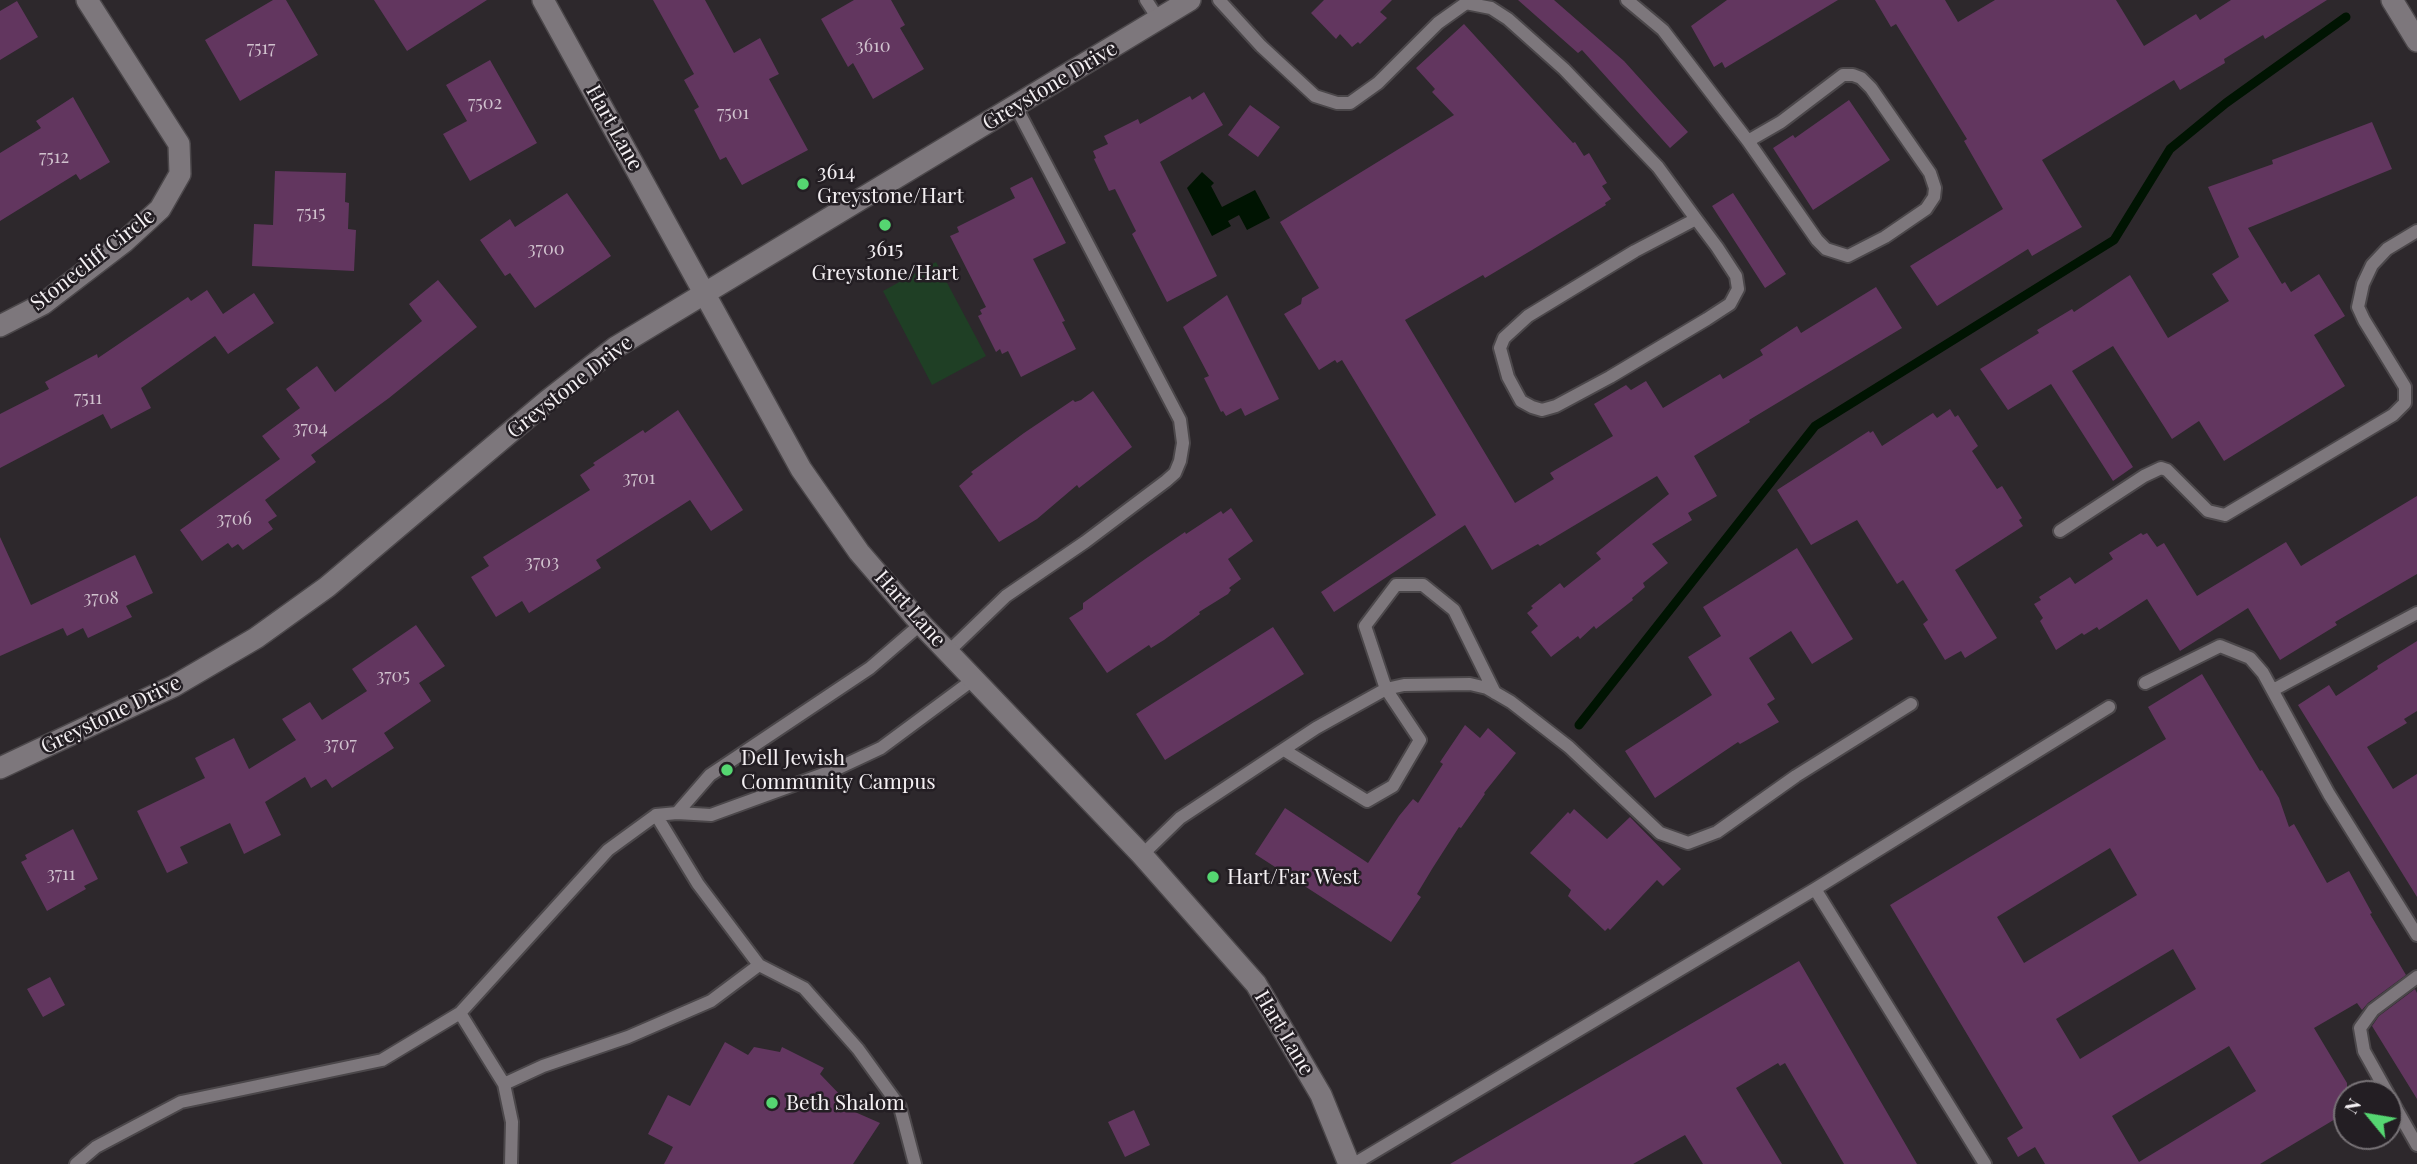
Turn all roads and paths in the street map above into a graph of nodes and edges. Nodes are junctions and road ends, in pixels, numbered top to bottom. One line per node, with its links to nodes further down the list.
1 (87, 0): 15 (street, Stonecliff Circle)
2 (543, 0): 14 (street, Hart Lane)
3 (1146, 0): 8 (lane)
4 (1190, 0): 8 (street, Greystone Drive)
5 (1219, 0): 12 (lane)
6 (1627, 0): 11 (lane)
7 (2392, 0): 9 (street)
8 (1159, 20): 10 (street, Greystone Drive)
9 (2417, 41)
10 (1016, 107): 14 (street, Greystone Drive); 19 (lane)
11 (1748, 141): 11 (lane)
12 (1696, 219): 12 (lane)
13 (2417, 231): 16 (lane)
14 (706, 293): 18 (street, Hart Lane); 28 (street, Greystone Drive)
15 (0, 326)
16 (2060, 531)
17 (2417, 613): 23 (lane)
18 (921, 624): 19 (street, Hart Lane); 29 (lane)
19 (948, 652): 20 (street, Hart Lane)
20 (974, 679): 29 (lane); 31 (street, Hart Lane)
21 (2145, 683): 23 (lane)
22 (1386, 689): 24 (lane); 24 (lane); 27 (lane); 27 (lane)
23 (2273, 690): 33 (lane)
24 (1496, 694): 25 (lane)
25 (1911, 704)
26 (2109, 707): 32 (lane)
27 (1284, 750): 31 (lane)
28 (0, 768)
29 (677, 813): 30 (lane)
30 (656, 815): 34 (lane); 36 (lane)
31 (1142, 855): 44 (street, Hart Lane)
32 (1815, 889): 45 (lane); 46 (lane)
33 (2417, 935)
34 (759, 965): 38 (lane); 43 (lane)
35 (2417, 977): 37 (lane)
36 (460, 1013): 38 (lane); 41 (lane)
37 (2380, 1080)
38 (503, 1084): 42 (lane)
39 (2403, 1121): 40 (lane)
40 (2417, 1146)
41 (81, 1162)
42 (512, 1164)
43 (915, 1164)
44 (1349, 1164)
45 (1354, 1164)
46 (1985, 1164)

